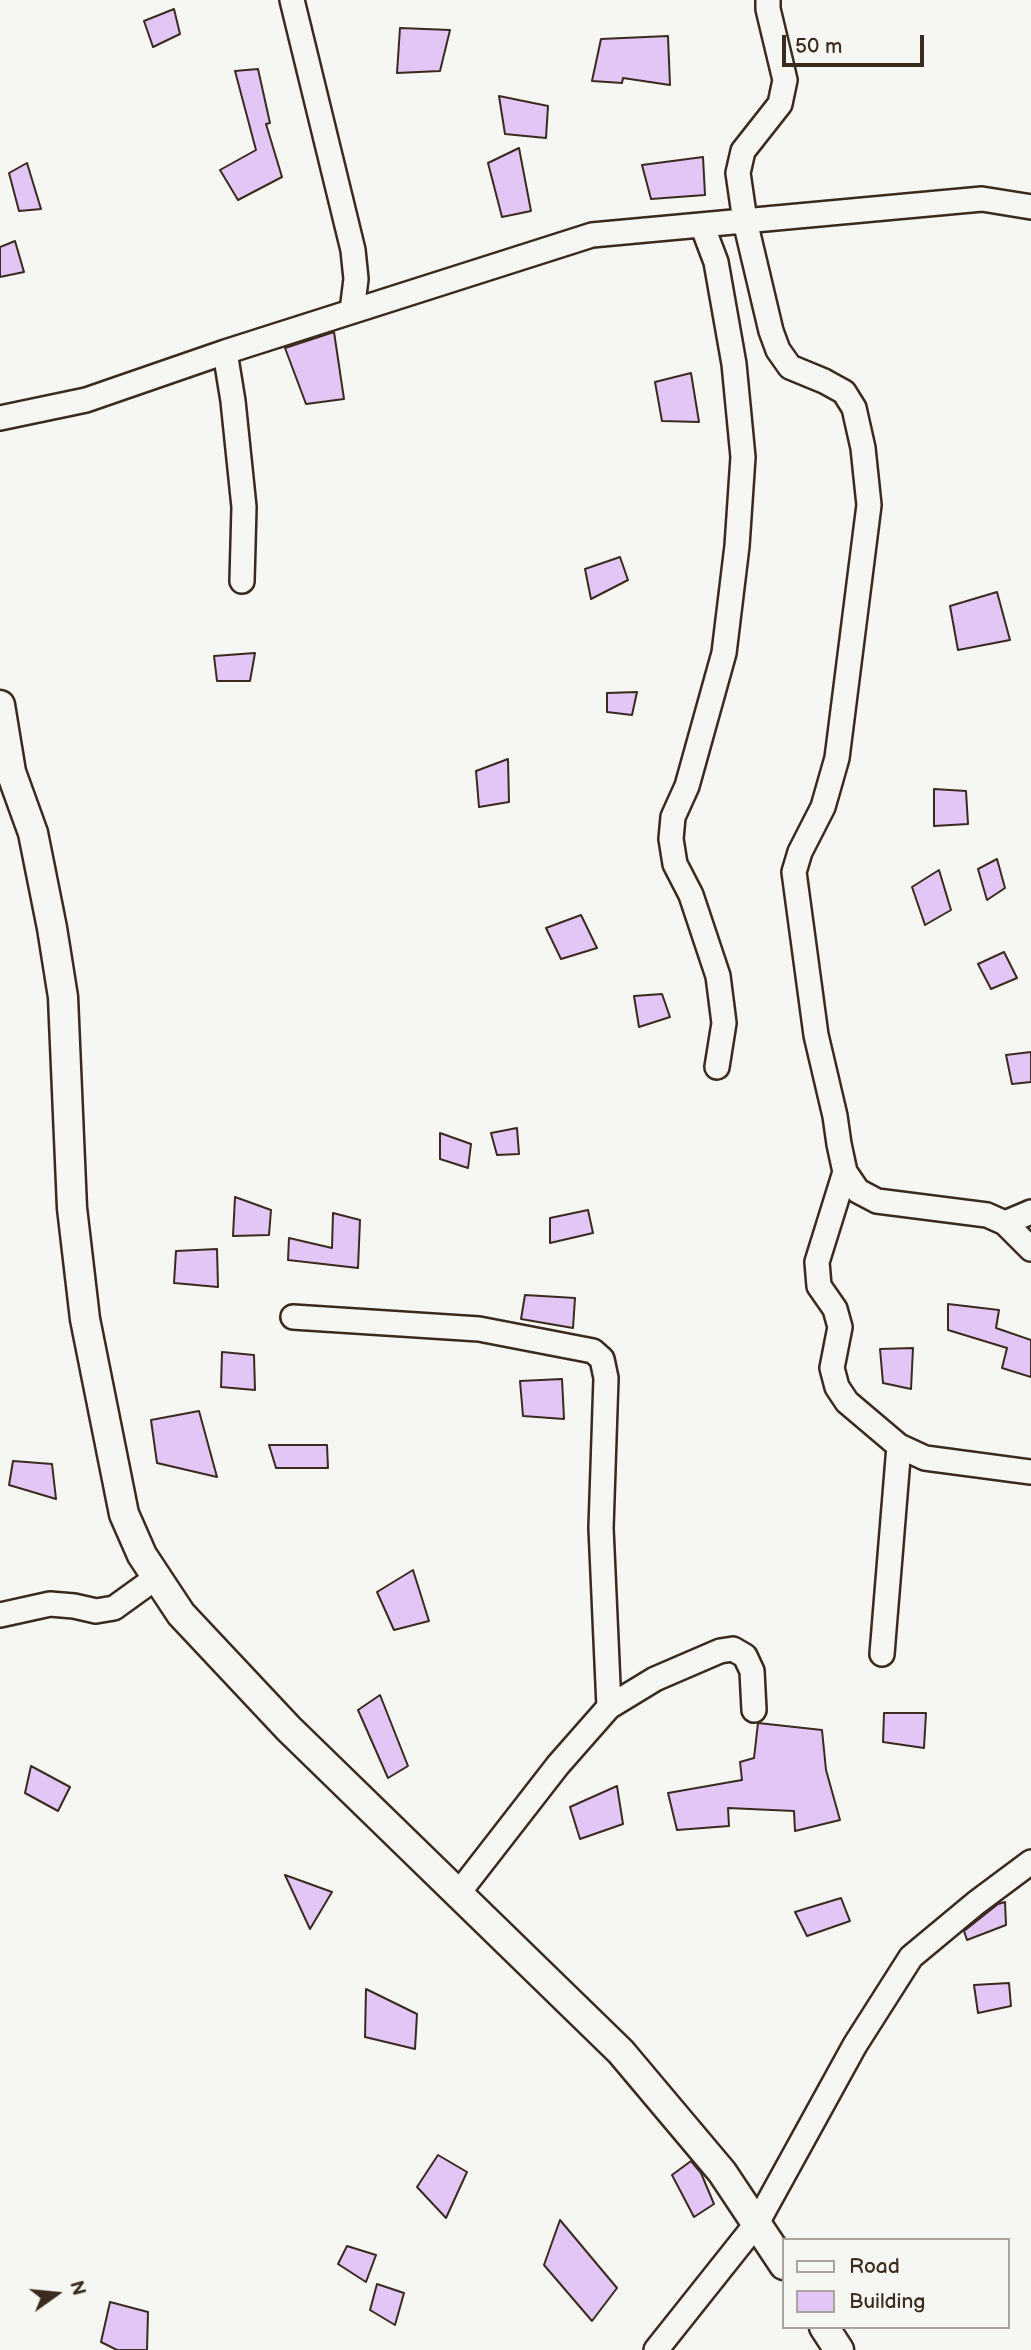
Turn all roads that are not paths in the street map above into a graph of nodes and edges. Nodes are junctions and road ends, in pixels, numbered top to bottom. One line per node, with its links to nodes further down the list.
1 (292, 0): 6 (street)
2 (768, 0): 4 (street)
3 (1031, 207): 4 (street)
4 (745, 221): 5 (street); 12 (street)
5 (702, 225): 6 (street); 11 (street)
6 (352, 311): 7 (street)
7 (225, 352): 8 (street); 9 (street)
8 (0, 418)
9 (242, 582)
10 (0, 705): 19 (street)
11 (717, 1068)
12 (845, 1172): 14 (street); 17 (street)
13 (1031, 1212): 14 (street)
14 (1004, 1223): 15 (street)
15 (1031, 1249)
16 (293, 1317): 22 (street)
17 (899, 1446): 18 (street); 21 (street)
18 (1031, 1472)
19 (157, 1577): 20 (street); 25 (street)
20 (0, 1615)
21 (882, 1654)
22 (609, 1707): 23 (street); 25 (street)
23 (754, 1710)
24 (1031, 1862): 26 (street)
25 (457, 1895): 26 (street)
26 (757, 2223): 27 (street); 29 (street)
27 (782, 2262)
28 (825, 2329): 30 (street)
29 (656, 2350)
30 (839, 2350)

